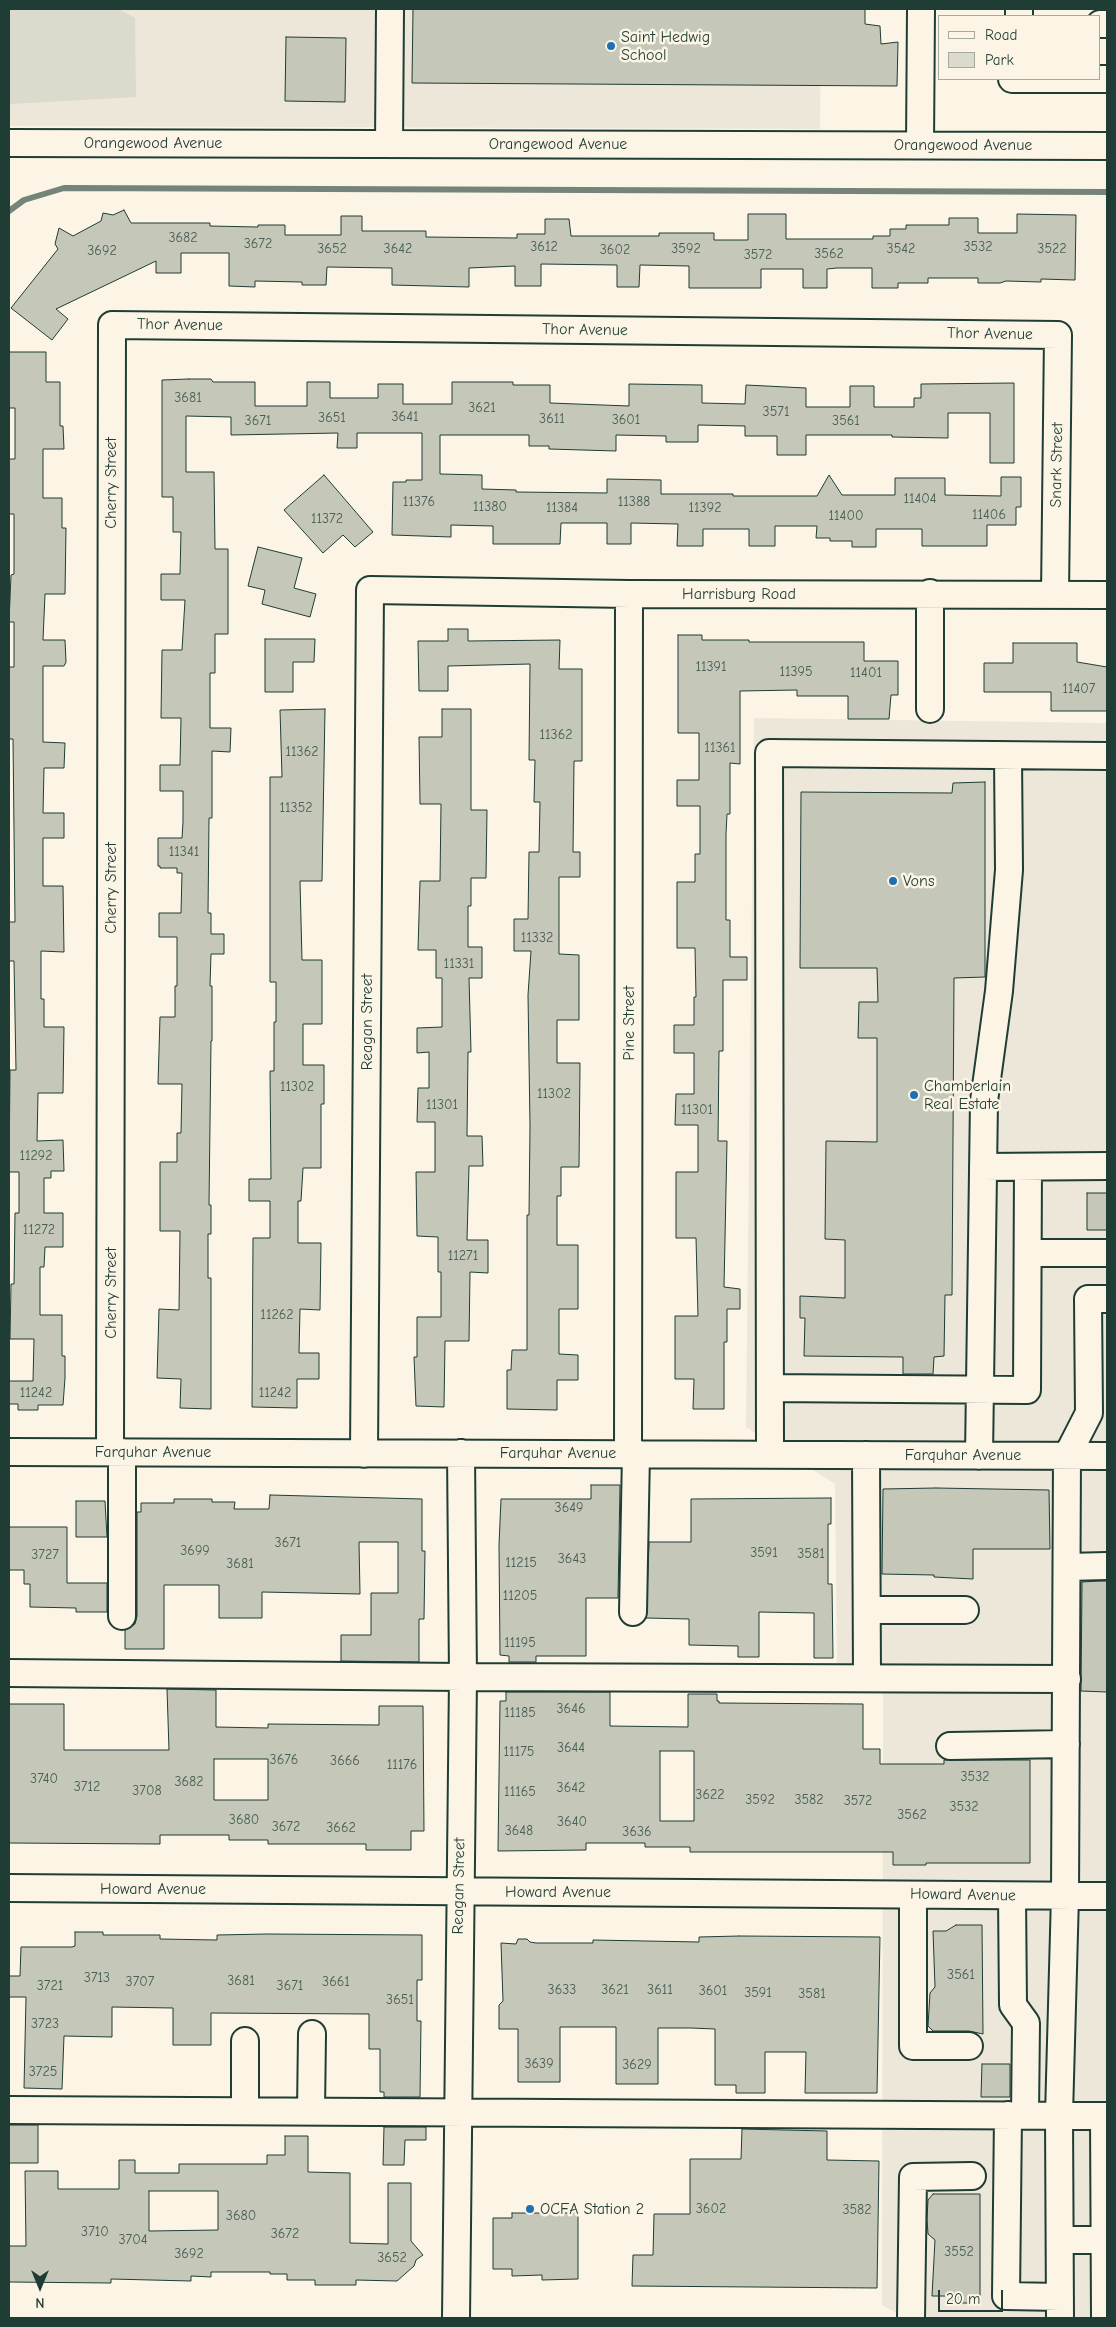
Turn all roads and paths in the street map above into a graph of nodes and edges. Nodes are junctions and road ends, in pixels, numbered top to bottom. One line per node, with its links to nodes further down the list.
1 (390, 9): 5 (street)
2 (920, 9): 3 (street)
3 (930, 79): 6 (street)
4 (9, 143): 5 (street, Orangewood Avenue)
5 (389, 144): 6 (street, Orangewood Avenue)
6 (920, 145): 7 (street, Orangewood Avenue)
7 (1107, 146)
8 (112, 325): 9 (street, Thor Avenue); 28 (street, Cherry Street)
9 (1058, 335): 13 (street, Snark Street)
10 (370, 590): 12 (street, Harrisburg Road); 31 (street, Reagan Street)
11 (930, 593): 12 (street, Harrisburg Road); 13 (street, Harrisburg Road); 15 (street)
12 (629, 594): 30 (street, Pine Street)
13 (1055, 595): 14 (street, Harrisburg Road)
14 (1107, 595)
15 (930, 709)
16 (1008, 756): 17 (street); 19 (street); 24 (street)
17 (1107, 756)
18 (1107, 1166): 20 (street)
19 (983, 1167): 20 (street); 25 (street)
20 (1028, 1167): 21 (street)
21 (1029, 1253): 22 (street); 25 (street)
22 (1107, 1253)
23 (1097, 1299): 26 (street)
24 (770, 1388): 25 (street); 32 (street)
25 (980, 1390): 34 (street)
26 (1098, 1413): 35 (street)
27 (9, 1452): 28 (street, Farquhar Avenue)
28 (116, 1452): 31 (street, Farquhar Avenue); 42 (street, Cherry Street)
29 (462, 1453): 30 (street, Farquhar Avenue); 31 (street, Farquhar Avenue); 44 (street, Reagan Street)
30 (632, 1453): 32 (street, Farquhar Avenue); 41 (street, Pine Street)
31 (364, 1454)
32 (770, 1454): 33 (street, Farquhar Avenue)
33 (866, 1455): 34 (street, Farquhar Avenue); 39 (street)
34 (979, 1456): 35 (street, Farquhar Avenue)
35 (1067, 1456): 36 (street, Farquhar Avenue); 38 (street)
36 (1107, 1456)
37 (1107, 1566): 38 (street)
38 (1067, 1567): 46 (street)
39 (867, 1610): 40 (street); 45 (street)
40 (964, 1610)
41 (633, 1612)
42 (122, 1616)
43 (9, 1673): 44 (street)
44 (463, 1677): 45 (street); 50 (street, Reagan Street)
45 (867, 1678): 46 (street)
46 (1067, 1679): 47 (street)
47 (1066, 1744): 48 (street); 53 (street)
48 (950, 1746)
49 (9, 1888): 50 (street, Howard Avenue)
50 (459, 1891): 51 (street, Howard Avenue); 61 (street, Reagan Street)
51 (913, 1895): 52 (street, Howard Avenue); 57 (street)
52 (1012, 1896): 53 (street, Howard Avenue); 62 (street)
53 (1065, 1896): 54 (street, Howard Avenue); 63 (street)
54 (1107, 1896)
55 (312, 2034): 60 (street)
56 (245, 2041): 59 (street)
57 (969, 2046)
58 (9, 2110): 59 (street)
59 (245, 2111): 60 (street)
60 (311, 2111): 61 (street)
61 (458, 2112): 62 (street); 69 (street, Reagan Street)
62 (1017, 2115): 63 (street); 68 (street)
63 (1059, 2115): 64 (street); 66 (street)
64 (1106, 2116): 67 (street)
65 (972, 2176): 70 (street)
66 (1060, 2240): 67 (street); 68 (street)
67 (1104, 2240): 71 (street)
68 (1060, 2308)
69 (456, 2318)
70 (911, 2318)
71 (1105, 2318)

